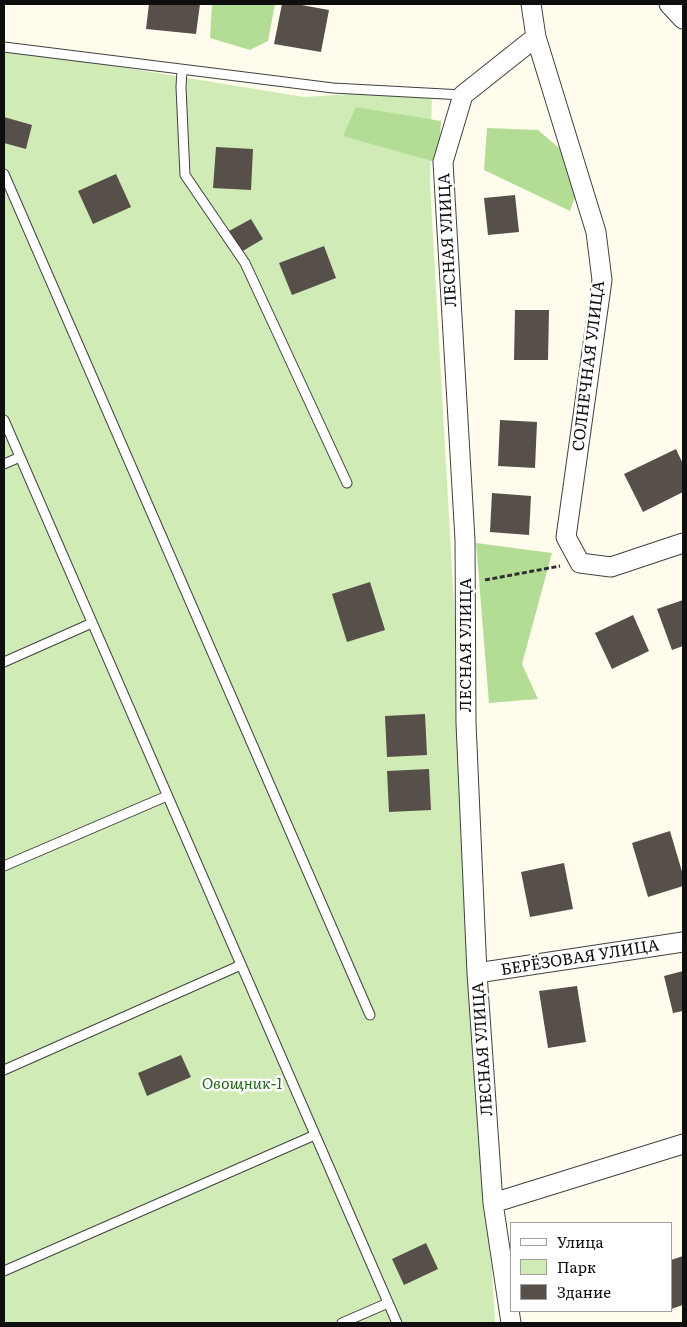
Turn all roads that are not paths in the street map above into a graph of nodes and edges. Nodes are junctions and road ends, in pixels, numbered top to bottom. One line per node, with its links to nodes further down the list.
1 (531, 4): 4 (street)
2 (668, 4): 3 (street)
3 (683, 19)
4 (536, 37): 7 (street); 13 (street, СОЛНЕЧНАЯ УЛИЦА)
5 (4, 47): 6 (lane)
6 (182, 70): 7 (lane); 12 (lane)
7 (463, 95): 20 (street, ЛЕСНАЯ УЛИЦА)
8 (4, 174): 21 (lane)
9 (4, 420): 10 (lane)
10 (20, 457): 11 (lane); 14 (lane)
11 (4, 464)
12 (348, 483)
13 (683, 543)
14 (92, 623): 15 (lane); 16 (lane)
15 (4, 662)
16 (167, 796): 17 (lane); 19 (lane)
17 (4, 866)
18 (683, 942): 20 (street, БЕРЁЗОВАЯ УЛИЦА)
19 (241, 965): 22 (lane); 23 (lane)
20 (477, 973): 25 (street, ЛЕСНАЯ УЛИЦА)
21 (370, 1015)
22 (4, 1070)
23 (315, 1135): 26 (lane); 27 (lane)
24 (683, 1144): 25 (street)
25 (493, 1203): 30 (street, ЛЕСНАЯ УЛИЦА)
26 (4, 1271)
27 (388, 1303): 28 (lane); 29 (lane)
28 (342, 1323)
29 (397, 1323)
30 (511, 1323)

